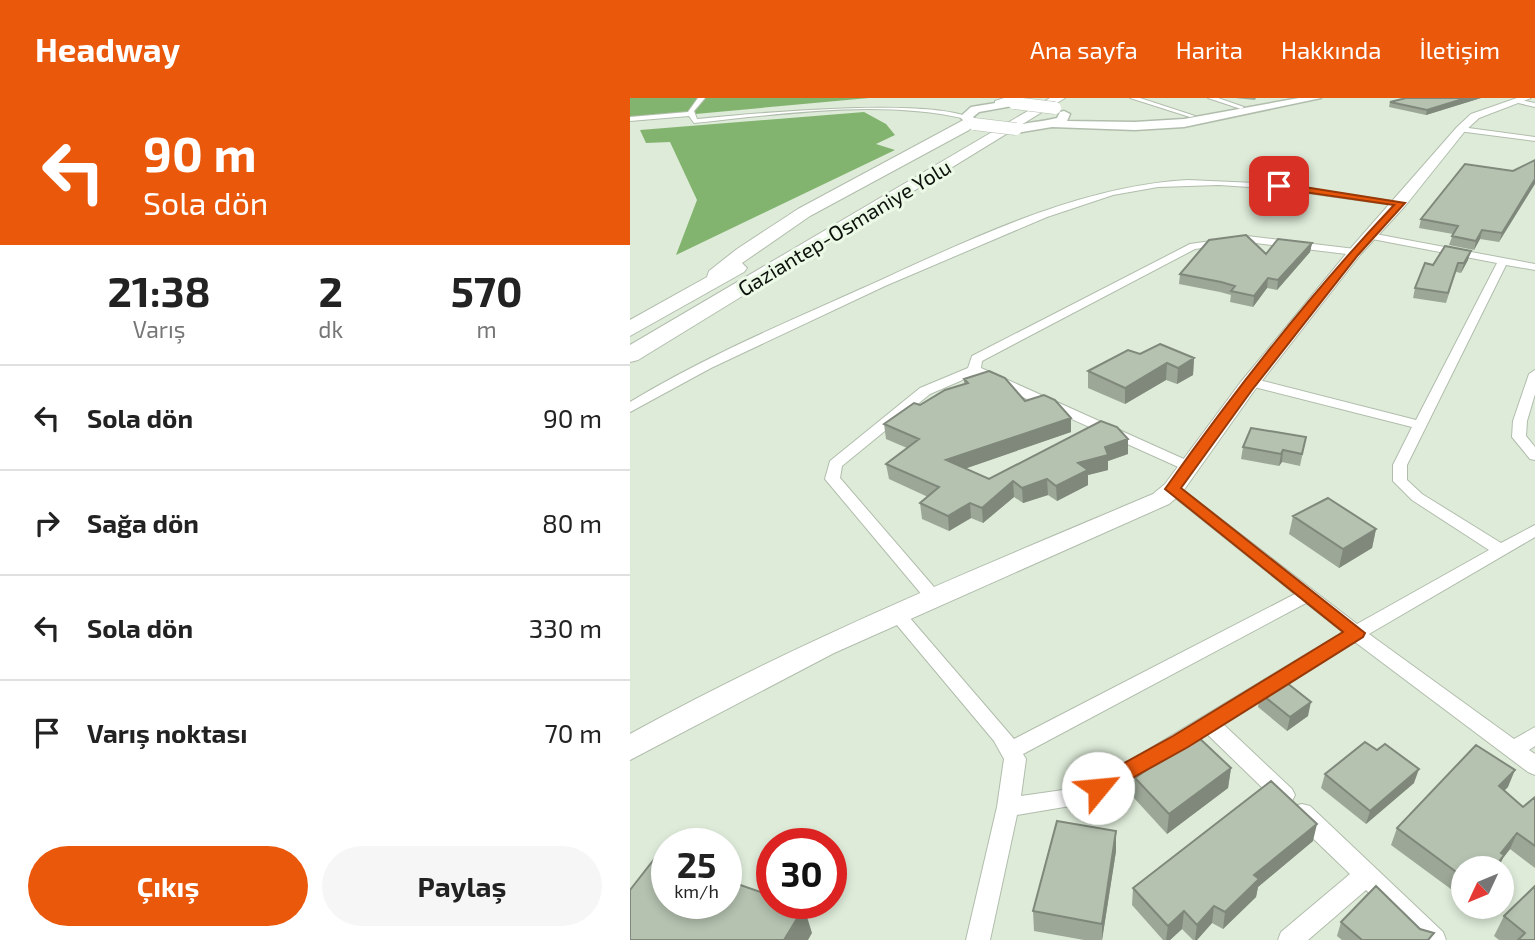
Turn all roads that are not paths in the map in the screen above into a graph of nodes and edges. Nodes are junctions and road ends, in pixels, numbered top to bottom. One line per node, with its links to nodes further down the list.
1 (702, 98): 15 (street)
2 (1035, 98): 26 (highway, Gaziantep-Osmaniye Yolu)
3 (1074, 98): 13 (highway, Gaziantep-Osmaniye Yolu)
4 (1133, 98): 14 (street)
5 (1210, 98): 12 (street)
6 (1282, 98): 12 (main road)
7 (1316, 98): 18 (main road)
8 (1015, 101): 11 (highway); 13 (main road, bridge)
9 (1526, 101): 19 (street)
10 (954, 105): 15 (street)
11 (993, 105): 16 (main road)
12 (1241, 107): 14 (main road)
13 (1060, 108): 14 (main road); 18 (main road); 27 (highway, Gaziantep-Osmaniye Yolu)
14 (1192, 116)
15 (694, 117): 16 (street); 17 (street)
16 (968, 117): 18 (main road, bridge); 26 (highway)
17 (630, 119)
18 (1046, 126): 27 (highway)
19 (1461, 129): 20 (street); 21 (street)
20 (1535, 139)
21 (1400, 203): 22 (street); 33 (street)
22 (1370, 236): 23 (street); 24 (street)
23 (1355, 253): 30 (street); 32 (street)
24 (1503, 261): 25 (street); 34 (street)
25 (1535, 267)
26 (700, 289): 28 (highway, Gaziantep-Osmaniye Yolu)
27 (706, 310): 29 (highway, Gaziantep-Osmaniye Yolu)
28 (630, 329)
29 (630, 355)
30 (974, 370): 36 (street); 41 (street)
31 (1535, 374): 35 (street)
32 (1251, 382): 34 (street); 36 (street)
33 (630, 408)
34 (1421, 425): 39 (street)
35 (1535, 456)
36 (1190, 467): 37 (street)
37 (1173, 489): 40 (street); 41 (street)
38 (1535, 530): 39 (street)
39 (1501, 550): 43 (street)
40 (1306, 595): 43 (street); 48 (street)
41 (934, 598): 42 (street)
42 (897, 614): 46 (street); 48 (street)
43 (1356, 633): 44 (street); 47 (street)
44 (1210, 724): 50 (street); 51 (street)
45 (1535, 735): 47 (street)
46 (630, 748)
47 (1515, 750): 49 (street)
48 (1010, 751): 50 (street)
49 (1535, 766)
50 (1008, 807): 52 (street)
51 (1366, 875): 53 (street); 54 (street)
52 (978, 940)
53 (1290, 940)
54 (1434, 940)

